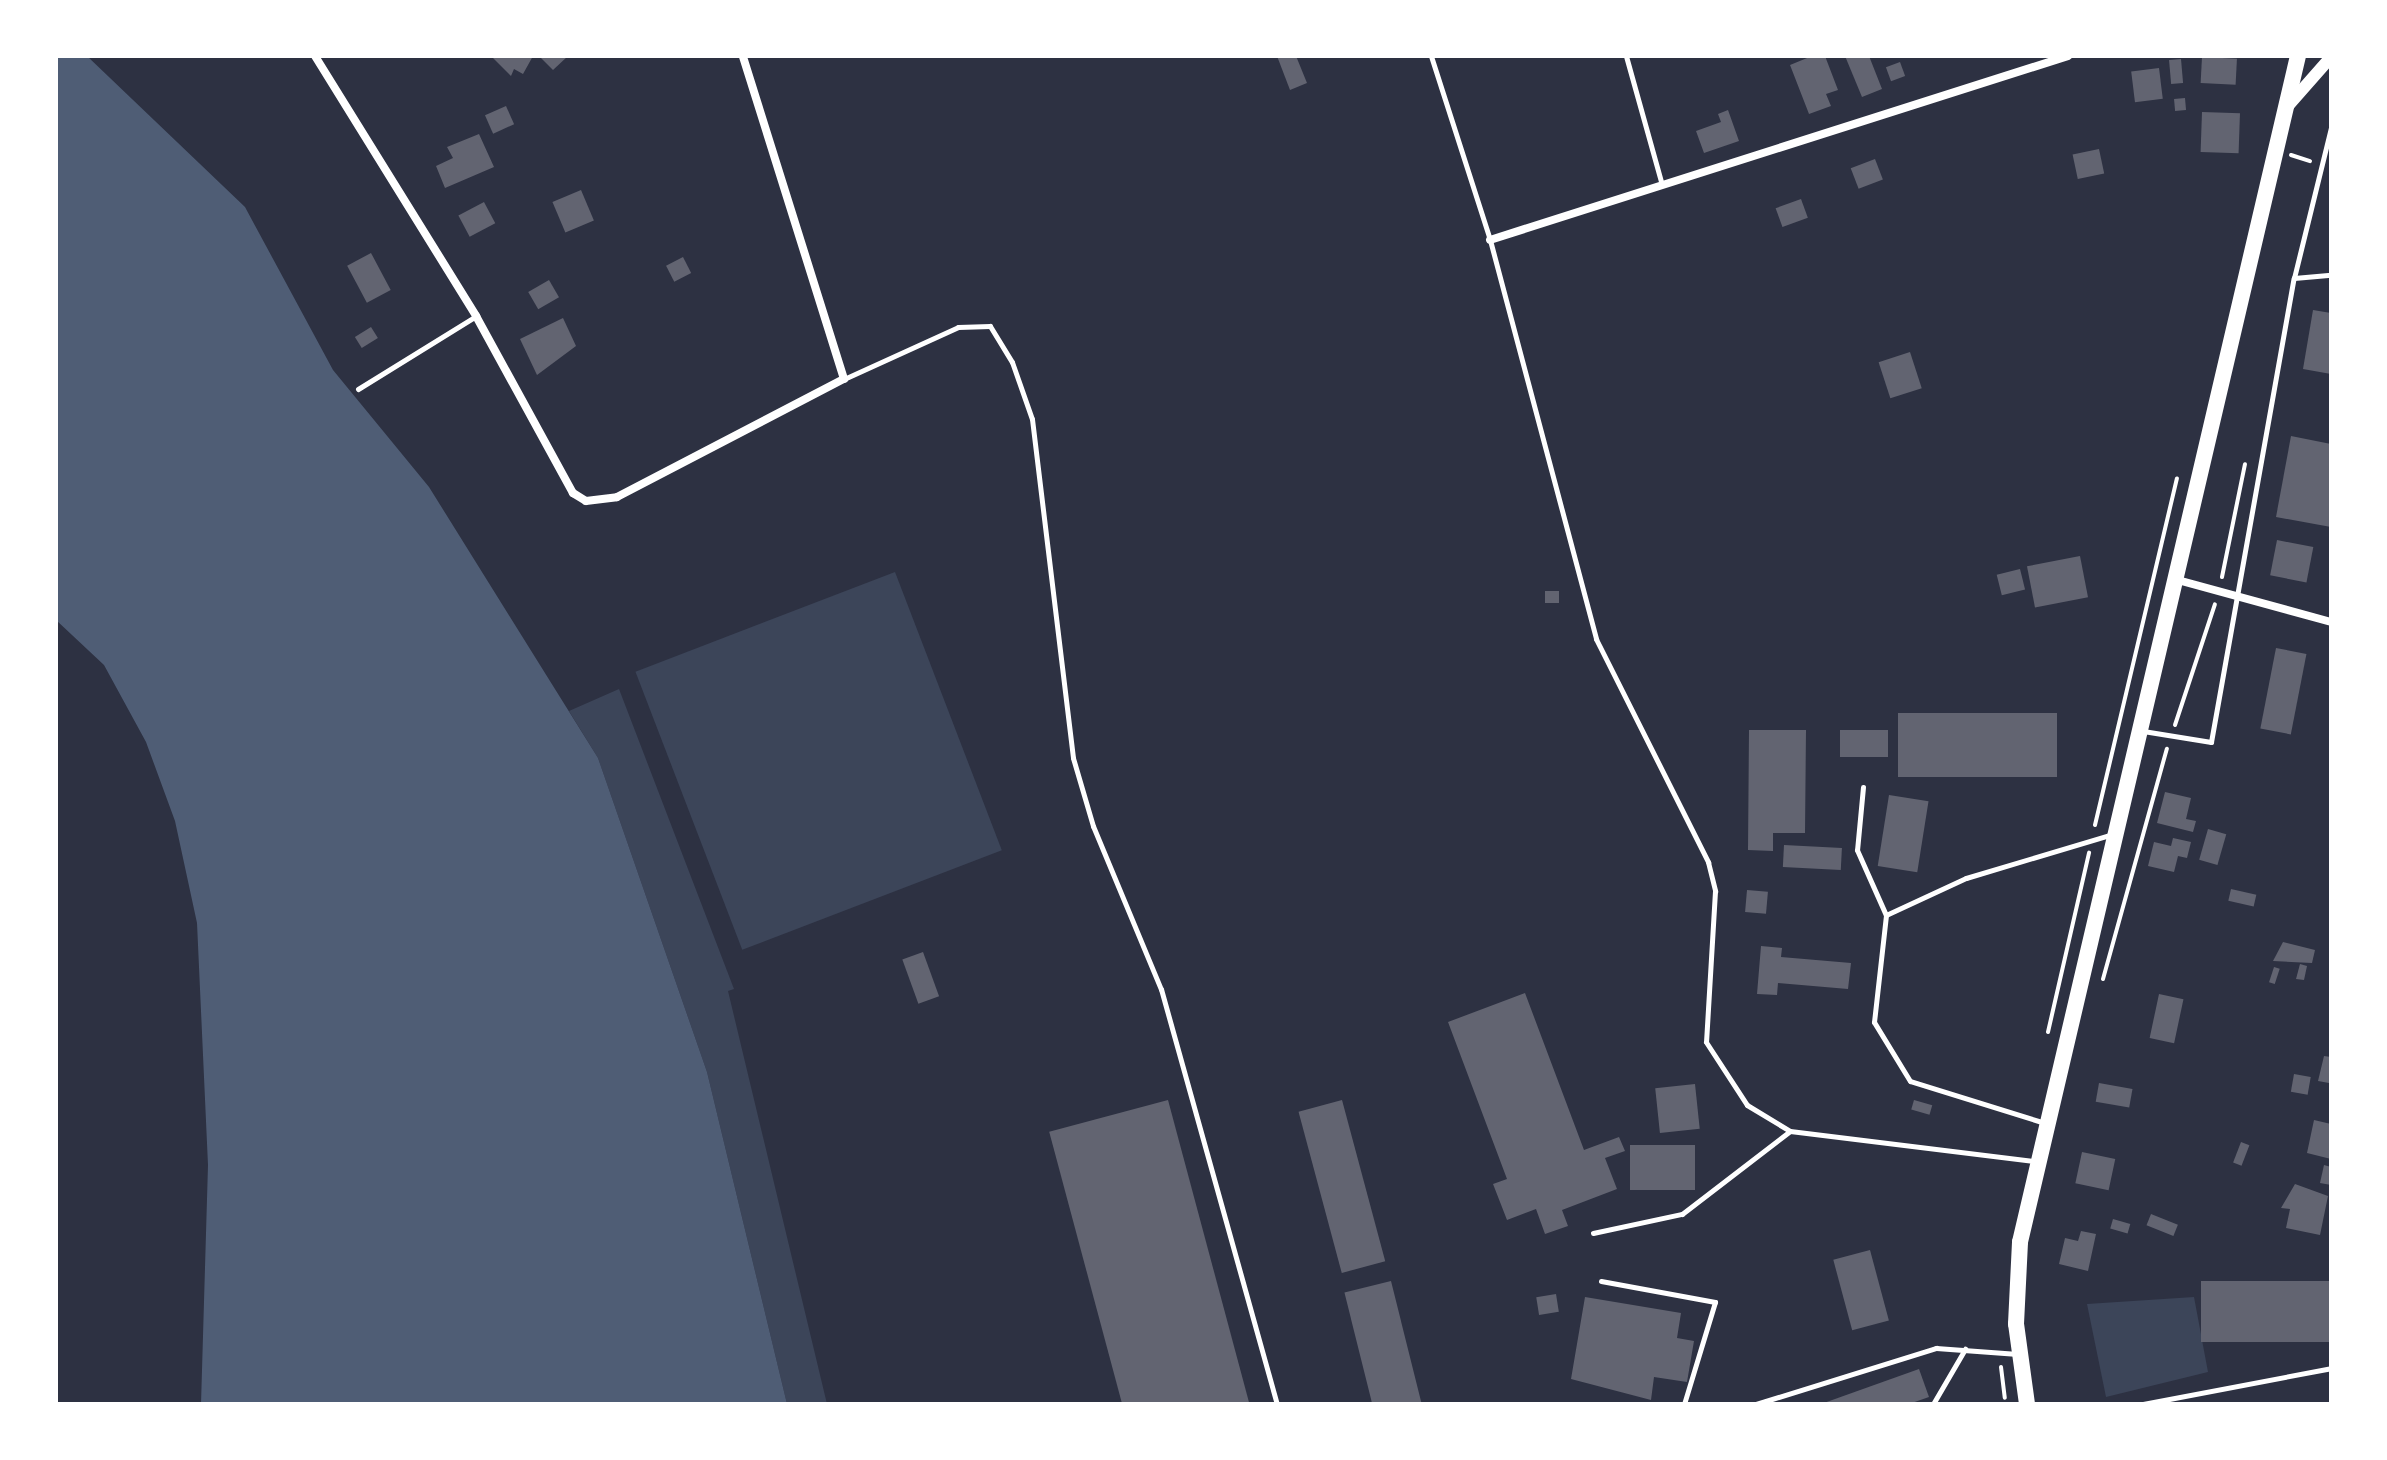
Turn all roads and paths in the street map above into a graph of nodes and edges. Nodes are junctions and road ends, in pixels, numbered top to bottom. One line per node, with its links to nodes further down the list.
1 (315, 56): 14 (street)
2 (743, 56): 15 (street)
3 (1431, 56): 11 (lane)
4 (1626, 56): 10 (lane)
5 (2068, 56): 10 (street)
6 (2298, 56): 8 (highway)
7 (2331, 57): 8 (street)
8 (2285, 110): 17 (highway)
9 (2331, 127): 13 (lane)
10 (1662, 185): 11 (street)
11 (1490, 240): 28 (lane)
12 (2331, 275): 13 (lane)
13 (2294, 278): 19 (lane)
14 (476, 316): 15 (street); 16 (lane)
15 (844, 379): 35 (lane)
16 (358, 389)
17 (2173, 579): 18 (street); 21 (highway)
18 (2219, 593): 19 (street); 22 (path)
19 (2237, 598): 20 (street); 22 (lane)
20 (2331, 622)
21 (2138, 730): 22 (lane); 24 (highway)
22 (2171, 735): 26 (path)
23 (1863, 787): 25 (lane)
24 (2114, 834): 25 (lane); 27 (highway)
25 (1886, 915): 27 (lane)
26 (2101, 987)
27 (2045, 1123): 29 (highway)
28 (1790, 1131): 29 (lane); 30 (lane)
29 (2037, 1161): 33 (highway)
30 (1593, 1233)
31 (1601, 1281): 36 (lane)
32 (1966, 1349): 33 (lane); 37 (lane); 38 (lane)
33 (2019, 1354): 39 (highway)
34 (2331, 1368): 40 (lane)
35 (1277, 1404)
36 (1684, 1404)
37 (1756, 1404)
38 (1933, 1404)
39 (2027, 1404)
40 (2143, 1404)

